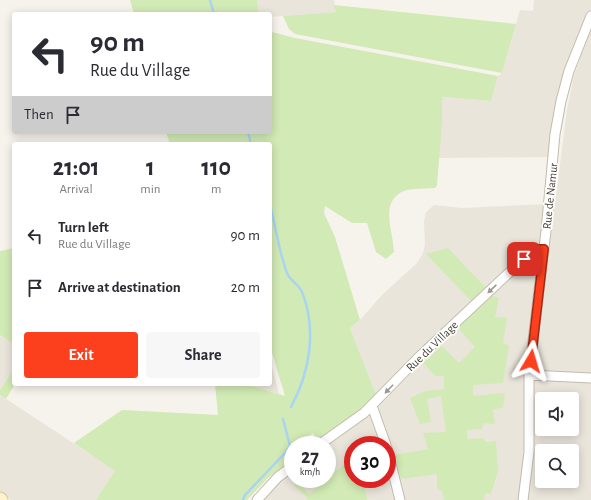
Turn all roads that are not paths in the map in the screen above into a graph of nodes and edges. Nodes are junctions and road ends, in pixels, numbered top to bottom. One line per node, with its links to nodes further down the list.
1 (591, 16): 2 (street, Rue de Namur)
2 (544, 249): 3 (street, Rue de Namur); 5 (street, Rue du Village, one-way to 5)
3 (529, 375): 4 (street); 12 (street, Rue de Namur)
4 (591, 378)
5 (374, 403): 6 (street, Rue du Village); 7 (street)
6 (331, 436)
7 (383, 436)
8 (284, 473): 10 (street)
9 (396, 484): 11 (street)
10 (257, 500)
11 (400, 500)
12 (523, 500)

